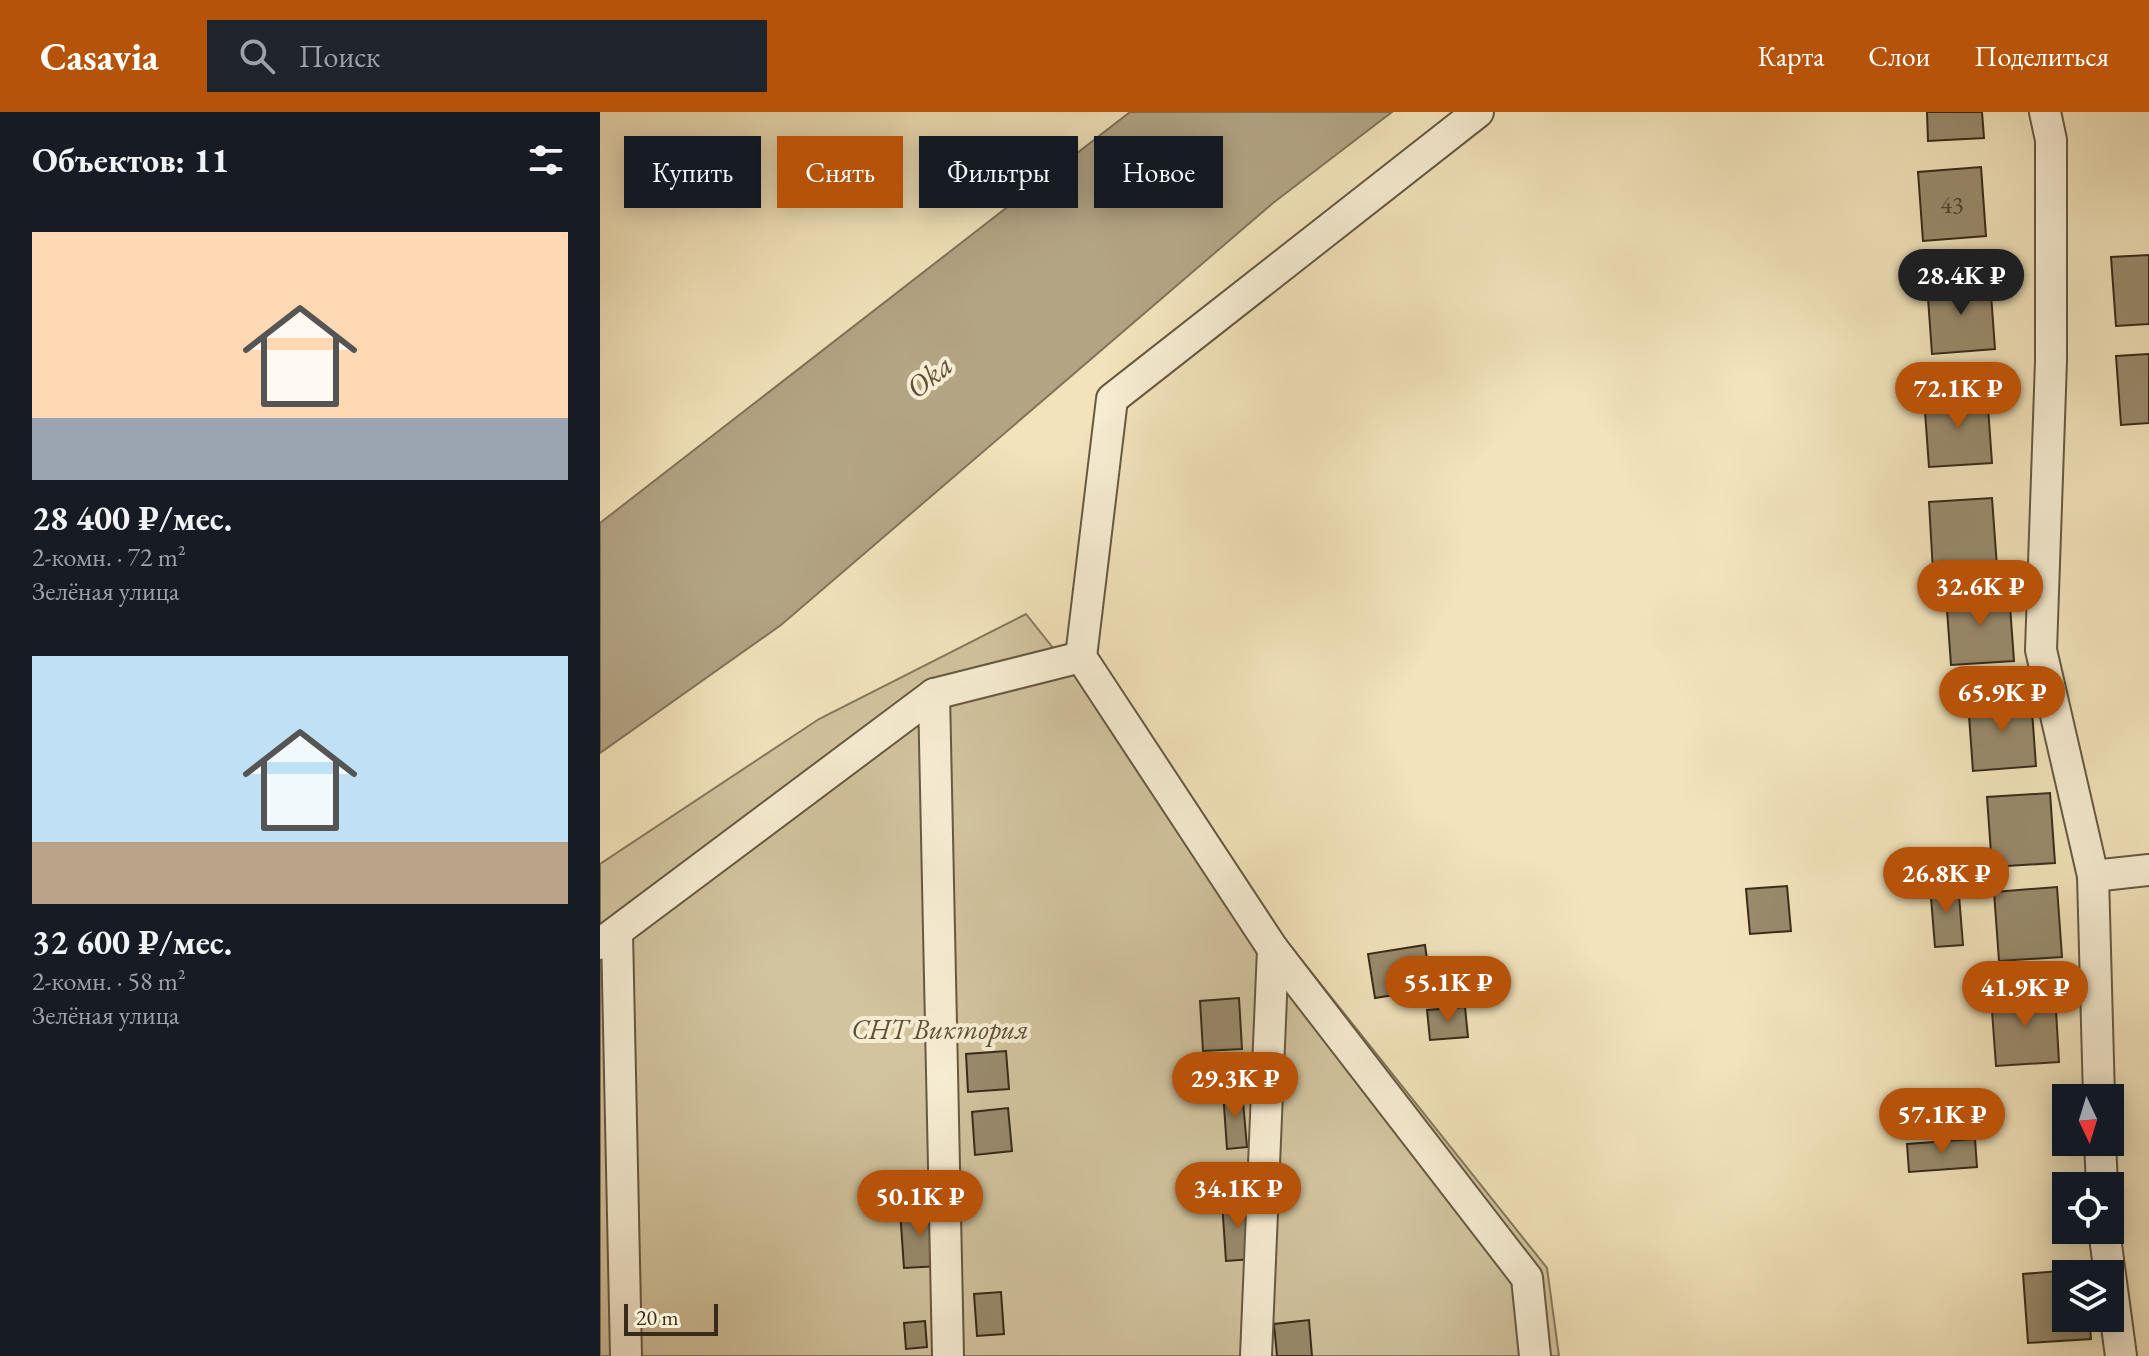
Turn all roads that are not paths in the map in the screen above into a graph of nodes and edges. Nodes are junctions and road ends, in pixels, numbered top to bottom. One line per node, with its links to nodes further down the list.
1 (1478, 112): 3 (street)
2 (2045, 112): 6 (street)
3 (1081, 657): 4 (street); 8 (street)
4 (934, 694): 7 (street); 12 (street)
5 (2149, 870): 6 (street)
6 (2093, 876): 9 (street)
7 (609, 938): 11 (street)
8 (1273, 949): 13 (street); 14 (street)
9 (2099, 1084)
10 (2106, 1244): 15 (street)
11 (626, 1356)
12 (948, 1356)
13 (1256, 1356)
14 (1535, 1356)
15 (2121, 1356)

